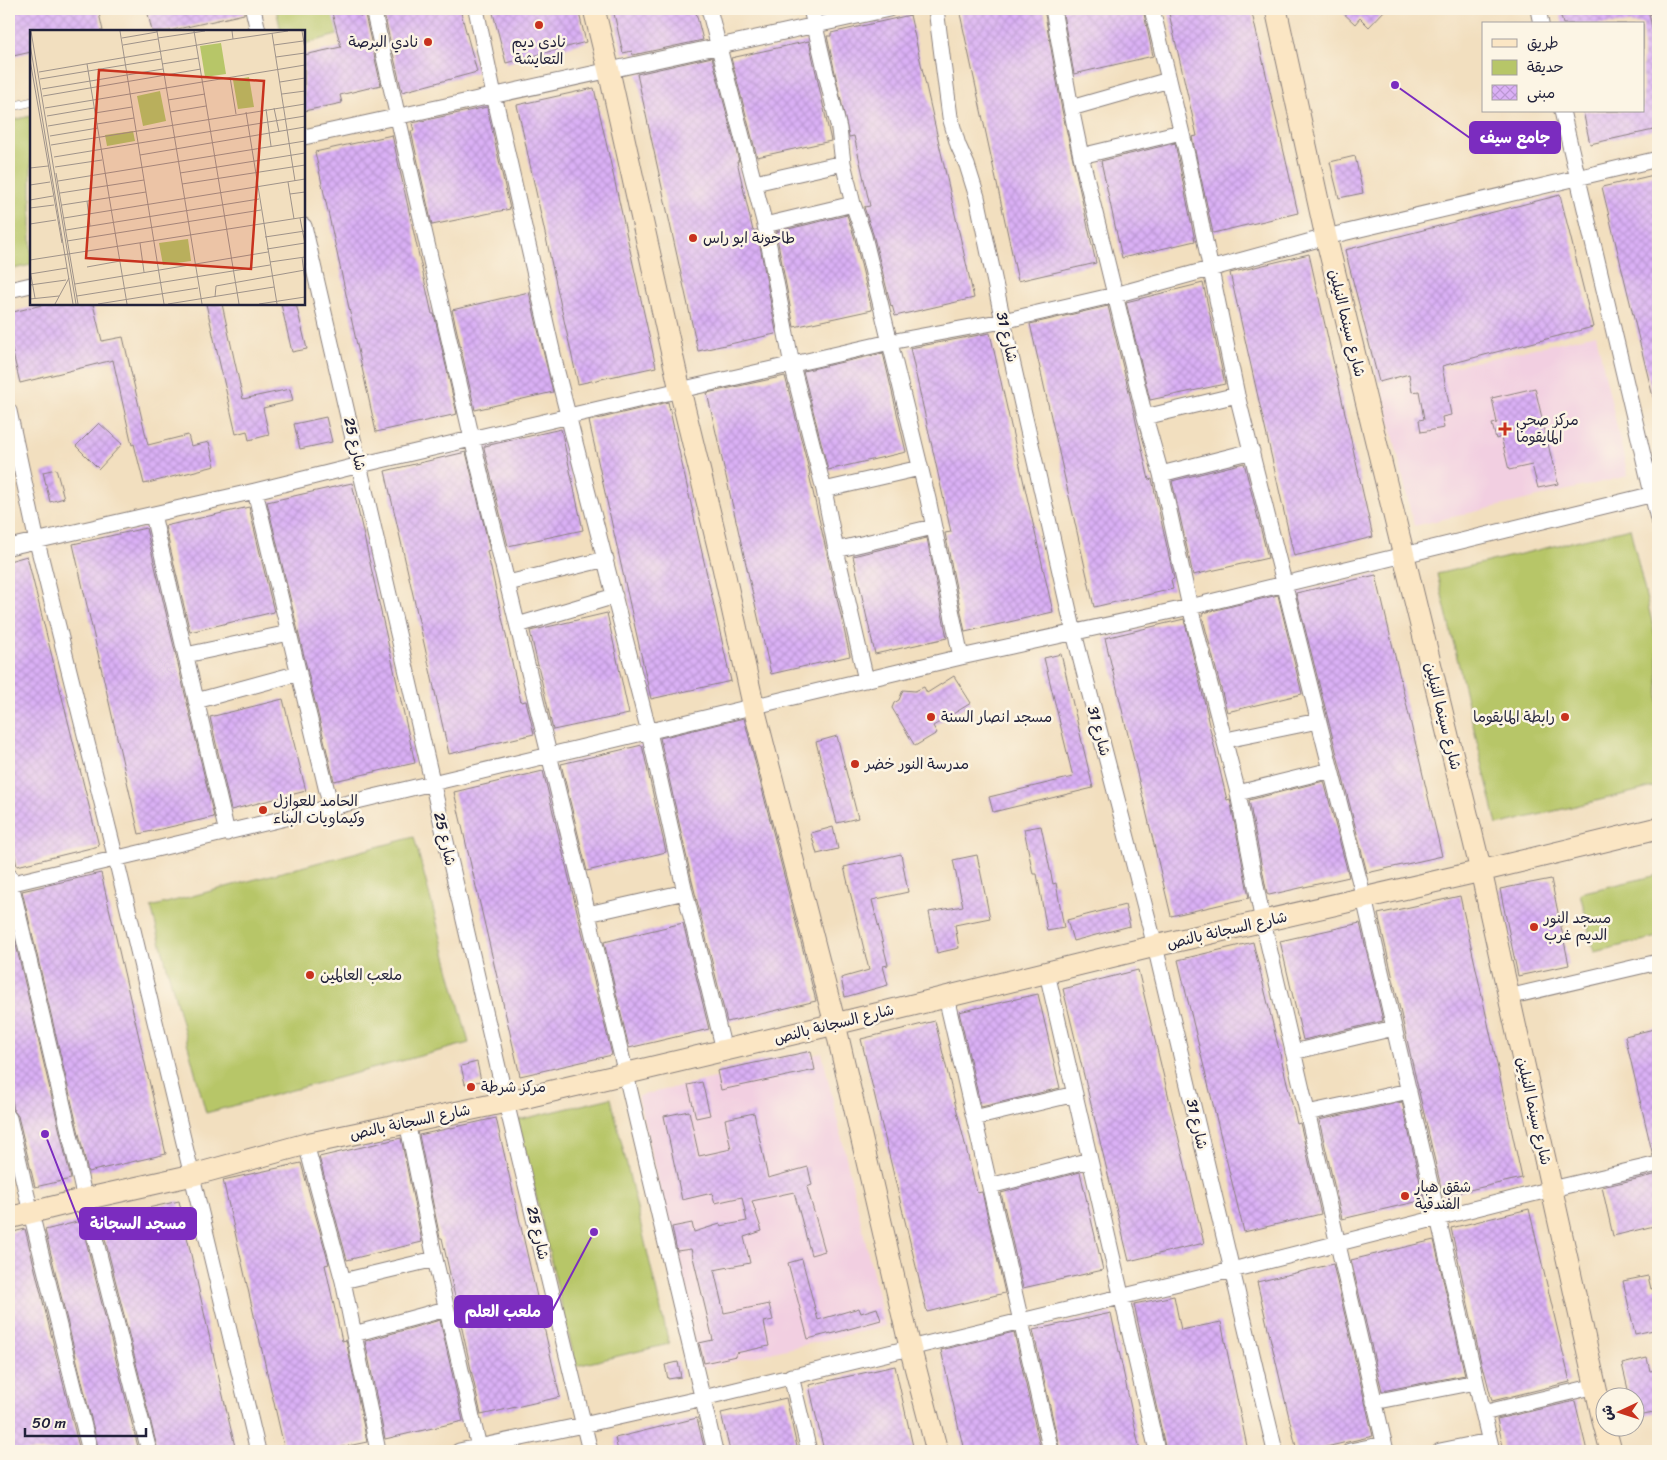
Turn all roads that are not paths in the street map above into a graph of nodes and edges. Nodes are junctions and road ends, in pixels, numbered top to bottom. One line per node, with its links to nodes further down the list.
1 (253, 9): 15 (street)
2 (373, 9): 24 (street)
3 (476, 9): 19 (street)
4 (594, 9): 17 (street)
5 (709, 9): 16 (street)
6 (811, 9): 14 (street)
7 (889, 9): 14 (street)
8 (936, 9): 40 (street, شارع 31)
9 (1053, 9): 22 (street)
10 (1152, 9): 18 (street)
11 (1276, 9): 35 (street, شارع سينما النيلين)
12 (1538, 9): 13 (street)
13 (1541, 22)
14 (815, 26): 16 (street); 29 (street)
15 (258, 30)
16 (717, 46): 17 (street); 31 (street)
17 (609, 71): 19 (street); 43 (street)
18 (1169, 80): 22 (street); 25 (street)
19 (494, 95): 24 (street); 46 (street)
20 (30, 102): 21 (lane)
21 (9, 107)
22 (1071, 108): 27 (street)
23 (1562, 112): 30 (street)
24 (399, 116): 26 (street); 48 (street)
25 (1181, 132): 27 (street); 36 (street)
26 (305, 137)
27 (1081, 156): 39 (street)
28 (1658, 159): 30 (street)
29 (843, 163): 31 (street); 32 (street)
30 (1578, 178): 35 (street); 55 (street)
31 (755, 183): 33 (street)
32 (853, 204): 33 (street); 41 (street)
33 (765, 225): 42 (street)
34 (305, 230): 50 (street, شارع 25)
35 (1326, 237): 36 (street); 62 (street, شارع سينما النيلين)
36 (1211, 270): 39 (street); 44 (street)
37 (30, 285): 38 (street)
38 (9, 290)
39 (1115, 296): 40 (street); 47 (street)
40 (1003, 321): 41 (street); 70 (street, شارع 31)
41 (890, 342): 42 (street); 51 (street)
42 (792, 365): 43 (street); 53 (street)
43 (680, 390): 46 (street); 76 (street)
44 (1237, 395): 47 (street); 49 (street)
45 (9, 410): 59 (street)
46 (567, 416): 48 (street); 63 (street)
47 (1145, 418): 52 (street)
48 (472, 439): 50 (street); 64 (street)
49 (1252, 451): 52 (street); 65 (street)
50 (360, 465): 54 (street); 82 (street, شارع 25)
51 (920, 468): 53 (street); 58 (street)
52 (1161, 474): 67 (street)
53 (824, 490): 61 (street)
54 (255, 491): 56 (street); 69 (street)
55 (1655, 494): 57 (street); 62 (street)
56 (153, 515): 59 (street); 71 (street)
57 (1658, 518)
58 (933, 527): 61 (street); 72 (street)
59 (37, 542): 60 (street); 87 (street)
60 (9, 548)
61 (836, 550): 74 (street)
62 (1403, 554): 65 (street); 88 (street, شارع سينما النيلين)
63 (606, 559): 64 (street); 66 (street)
64 (508, 583): 68 (street)
65 (1285, 584): 67 (street); 77 (street)
66 (615, 596): 68 (street); 78 (street)
67 (1190, 607): 70 (street); 79 (street)
68 (518, 625): 80 (street)
69 (289, 633): 71 (street); 73 (street)
70 (1074, 633): 72 (street); 94 (street, شارع 31)
71 (186, 656): 75 (street)
72 (961, 657): 74 (street)
73 (299, 674): 75 (street); 84 (street)
74 (866, 680): 76 (street)
75 (196, 701): 86 (street)
76 (754, 708): 78 (street); 99 (street)
77 (1318, 721): 79 (street); 81 (street)
78 (650, 732): 80 (street); 90 (street)
79 (1226, 740): 83 (street)
80 (550, 756): 82 (street); 92 (street)
81 (1330, 770): 83 (street); 91 (street)
82 (433, 784): 84 (street); 106 (street, شارع 25)
83 (1238, 793): 93 (street)
84 (331, 808): 86 (street)
85 (1658, 828): 88 (street, شارع السجانة بالنص)
86 (227, 833): 87 (street)
87 (116, 859): 89 (street); 114 (street)
88 (1481, 871): 91 (street, شارع السجانة بالنص); 98 (street, شارع سينما النيلين)
89 (9, 881): 117 (street)
90 (685, 892): 92 (street); 101 (street)
91 (1364, 898): 93 (street, شارع السجانة بالنص); 100 (street)
92 (588, 914): 103 (street)
93 (1263, 922): 94 (street, شارع السجانة بالنص); 102 (street)
94 (1155, 946): 96 (street, شارع السجانة بالنص); 123 (street, شارع 31)
95 (1658, 962): 98 (street)
96 (1047, 973): 97 (street, شارع السجانة بالنص); 105 (street)
97 (946, 996): 99 (street, شارع السجانة بالنص); 109 (street)
98 (1508, 997): 116 (street, شارع سينما النيلين)
99 (835, 1024): 101 (street, شارع السجانة بالنص); 129 (street)
100 (1394, 1028): 102 (street); 104 (street)
101 (724, 1050): 103 (street, شارع السجانة بالنص)
102 (1293, 1052): 107 (street)
103 (626, 1074): 106 (street, شارع السجانة بالنص); 133 (street)
104 (1409, 1091): 107 (street); 120 (street)
105 (1075, 1094): 109 (street); 112 (street)
106 (506, 1102): 110 (street, شارع السجانة بالنص); 136 (street, شارع 25)
107 (1307, 1113): 121 (street)
108 (9, 1118): 118 (street)
109 (974, 1118): 115 (street)
110 (407, 1122): 111 (street, شارع السجانة بالنص); 122 (street)
111 (306, 1144): 114 (street, شارع السجانة بالنص); 124 (street)
112 (1090, 1160): 115 (street); 125 (street)
113 (1658, 1164): 116 (street)
114 (193, 1175): 117 (street, شارع السجانة بالنص); 144 (street)
115 (990, 1186): 127 (street)
116 (1552, 1189): 120 (street); 132 (street, شارع سينما النيلين)
117 (85, 1199): 118 (street, شارع السجانة بالنص); 143 (street)
118 (31, 1213): 119 (street, شارع السجانة بالنص); 142 (street)
119 (9, 1218)
120 (1438, 1219): 121 (street); 131 (street)
121 (1337, 1244): 123 (street); 134 (street)
122 (435, 1260): 124 (street); 126 (street)
123 (1232, 1270): 125 (street); 153 (street, شارع 31)
124 (343, 1281): 128 (street)
125 (1121, 1296): 127 (street); 152 (street)
126 (446, 1309): 128 (street); 140 (street)
127 (1021, 1321): 129 (street); 151 (street)
128 (354, 1334): 145 (street)
129 (910, 1347): 130 (street); 150 (street)
130 (791, 1376): 133 (street); 149 (street)
131 (1476, 1382): 134 (street); 135 (street)
132 (1596, 1386): 135 (street)
133 (703, 1398): 136 (street); 148 (street)
134 (1374, 1402): 141 (street)
135 (1484, 1413): 139 (street)
136 (584, 1425): 138 (street); 147 (street, شارع 25)
137 (1608, 1438): 156 (street, شارع سينما النيلين)
138 (518, 1445): 140 (street)
139 (1491, 1446): 155 (street)
140 (479, 1447): 146 (street)
141 (1385, 1448): 154 (street)
142 (90, 1451)
143 (149, 1451)
144 (258, 1451)
145 (378, 1451)
146 (459, 1451)
147 (590, 1451)
148 (716, 1451)
149 (808, 1451)
150 (936, 1451)
151 (1051, 1451)
152 (1157, 1451)
153 (1275, 1451)
154 (1350, 1451)
155 (1440, 1451)
156 (1611, 1451)

